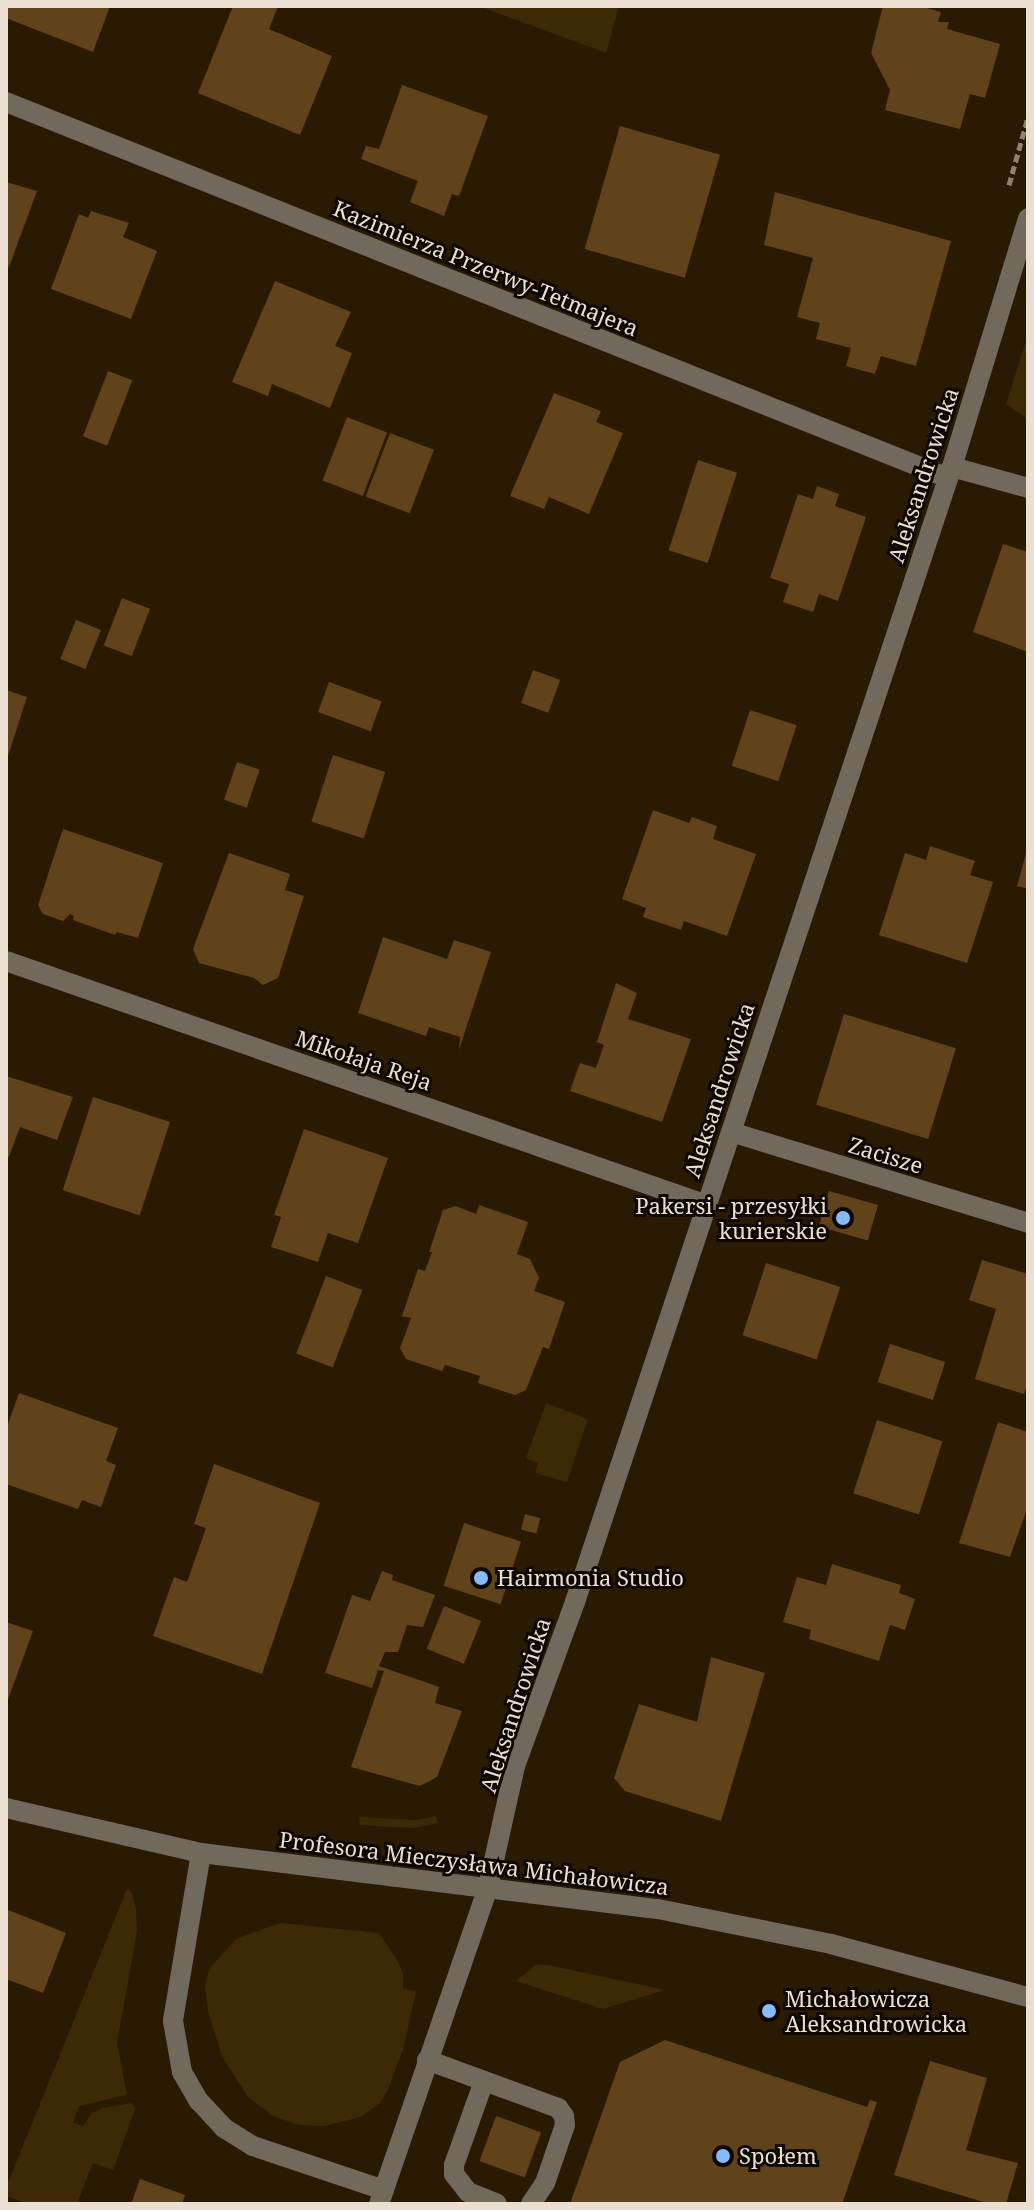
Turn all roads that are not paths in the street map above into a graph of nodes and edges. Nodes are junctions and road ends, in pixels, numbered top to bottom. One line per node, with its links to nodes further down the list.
1 (6, 102): 3 (street, Kazimierza Przerwy-Tetmajera)
2 (1028, 218): 3 (street, Aleksandrowicka)
3 (950, 473): 4 (street, Kazimierza Przerwy-Tetmajera); 6 (street, Aleksandrowicka)
4 (1028, 488)
5 (6, 961): 7 (street, Mikołaja Reja)
6 (731, 1132): 7 (street, Aleksandrowicka); 8 (street, Zacisze)
7 (707, 1205): 11 (street, Aleksandrowicka)
8 (1028, 1223)
9 (6, 1808): 10 (street, Profesora Mieczysława Michałowicza)
10 (201, 1853): 11 (street, Profesora Mieczysława Michałowicza); 15 (street)
11 (488, 1887): 12 (street, Profesora Mieczysława Michałowicza); 13 (street, Aleksandrowicka)
12 (1028, 1997)
13 (427, 2060): 14 (street); 15 (street, Aleksandrowicka)
14 (484, 2081): 16 (street); 17 (street)
15 (382, 2197)
16 (497, 2204)
17 (531, 2204)

